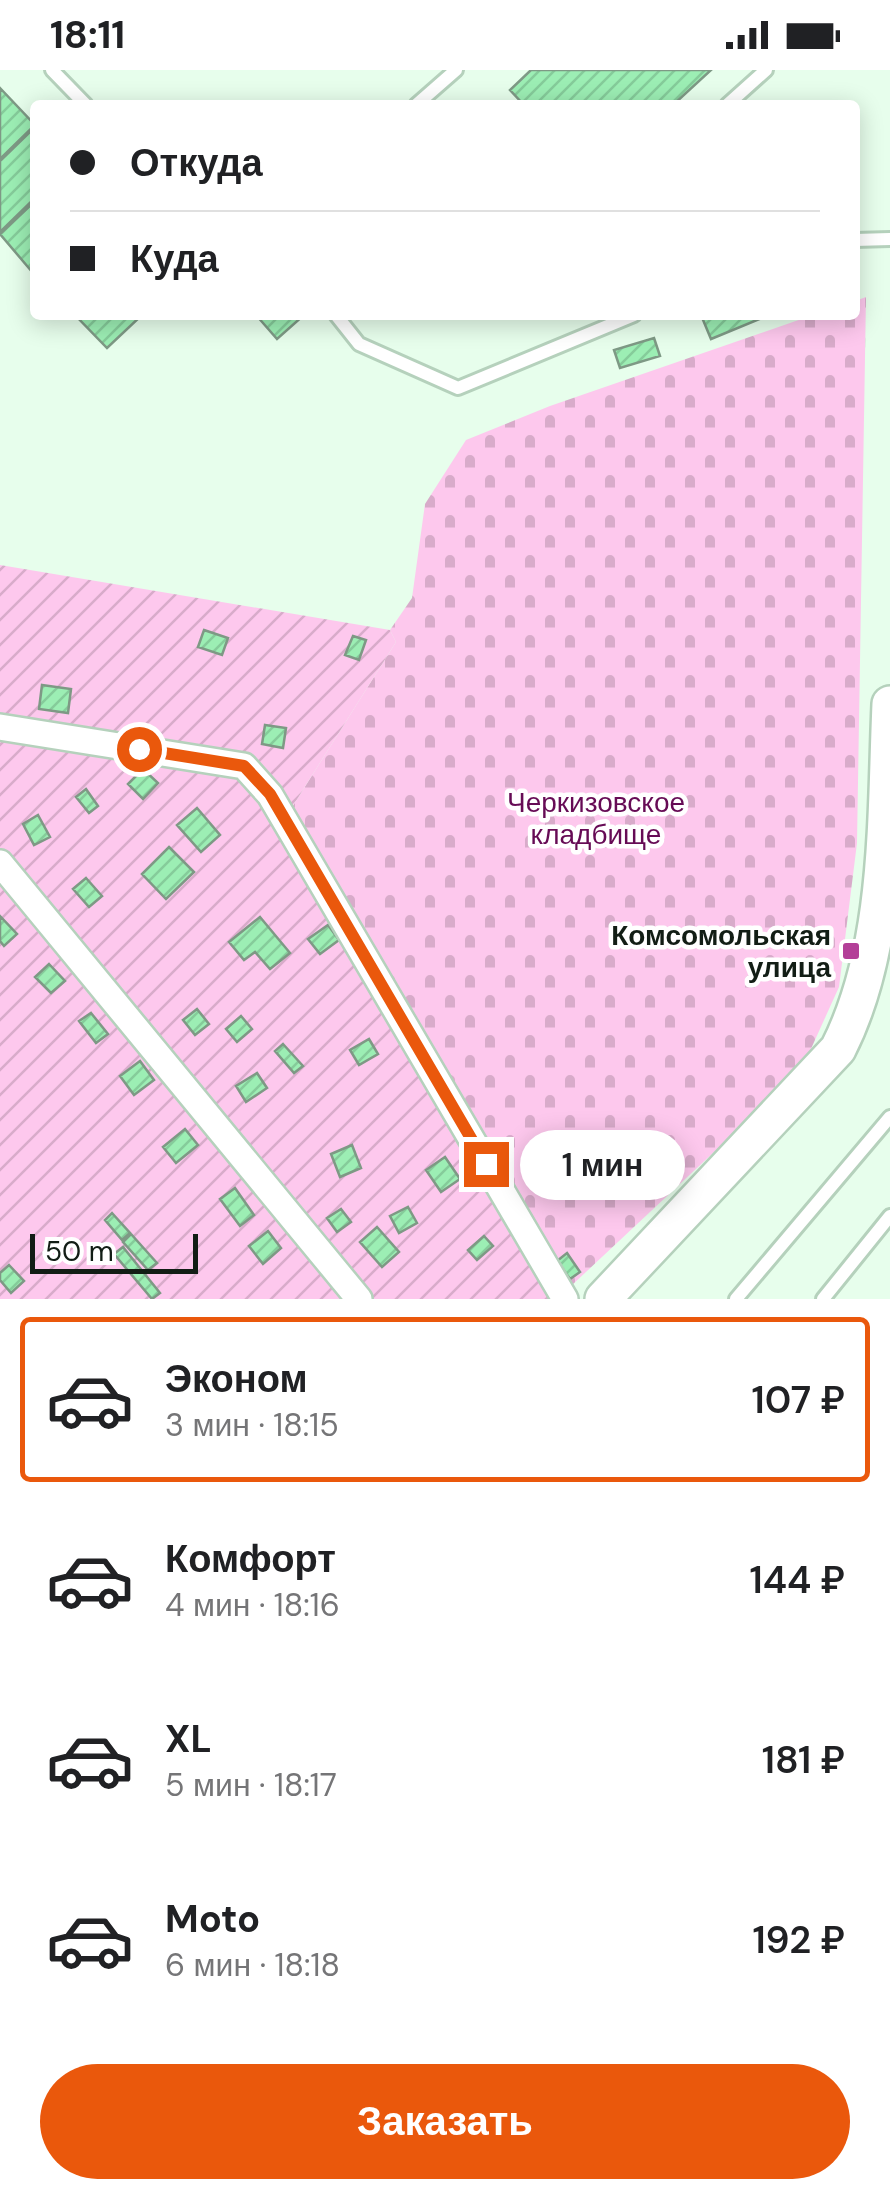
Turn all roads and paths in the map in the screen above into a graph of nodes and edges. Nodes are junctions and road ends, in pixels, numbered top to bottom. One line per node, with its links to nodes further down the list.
1 (52, 70): 4 (lane)
2 (456, 70): 5 (lane)
3 (766, 70): 6 (lane)
4 (81, 100)
5 (422, 100)
6 (733, 100)
7 (860, 240): 8 (lane)
8 (890, 240)
9 (340, 320): 10 (lane)
10 (622, 320)
11 (890, 704): 13 (street)
12 (0, 727): 19 (street)
13 (889, 769): 15 (street)
14 (0, 863): 18 (street)
15 (886, 868): 20 (street)
16 (890, 1117): 21 (lane)
17 (890, 1216): 22 (lane)
18 (359, 1299)
19 (565, 1299)
20 (603, 1299)
21 (736, 1299)
22 (823, 1299)

